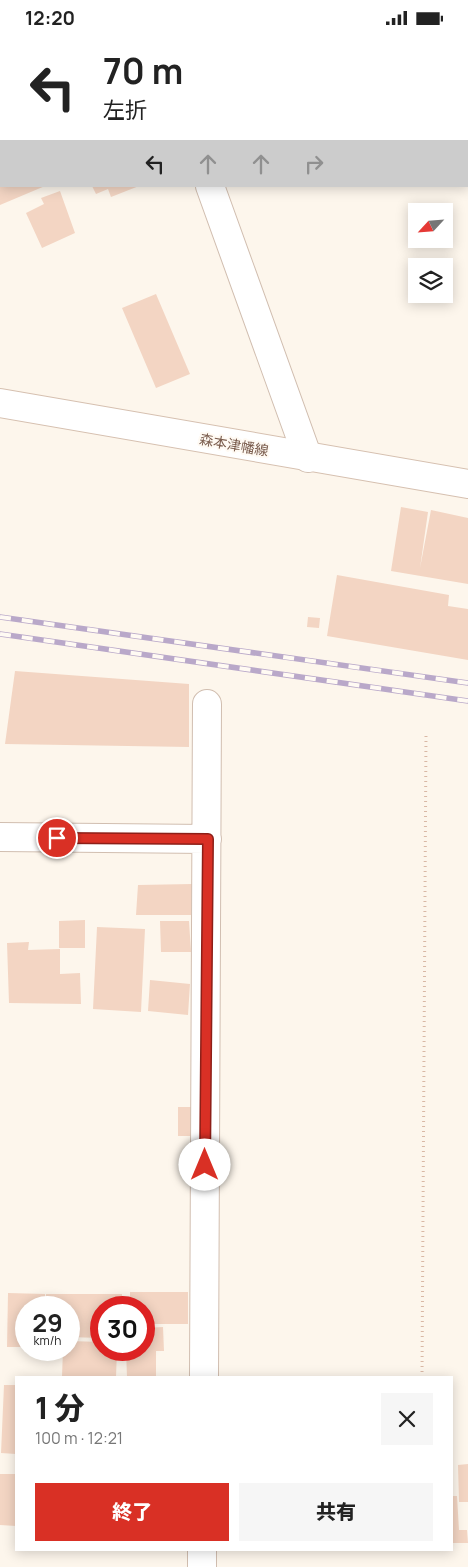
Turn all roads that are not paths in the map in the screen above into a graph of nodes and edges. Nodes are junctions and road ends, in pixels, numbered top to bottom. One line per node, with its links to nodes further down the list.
1 (210, 187): 3 (street)
2 (0, 403): 3 (street, 森本津幡線)
3 (308, 458): 4 (street, 森本津幡線)
4 (468, 484)
5 (207, 704): 7 (street)
6 (0, 837): 7 (street)
7 (208, 839): 8 (street)
8 (204, 1376)
9 (202, 1551): 10 (street)
10 (202, 1567)

